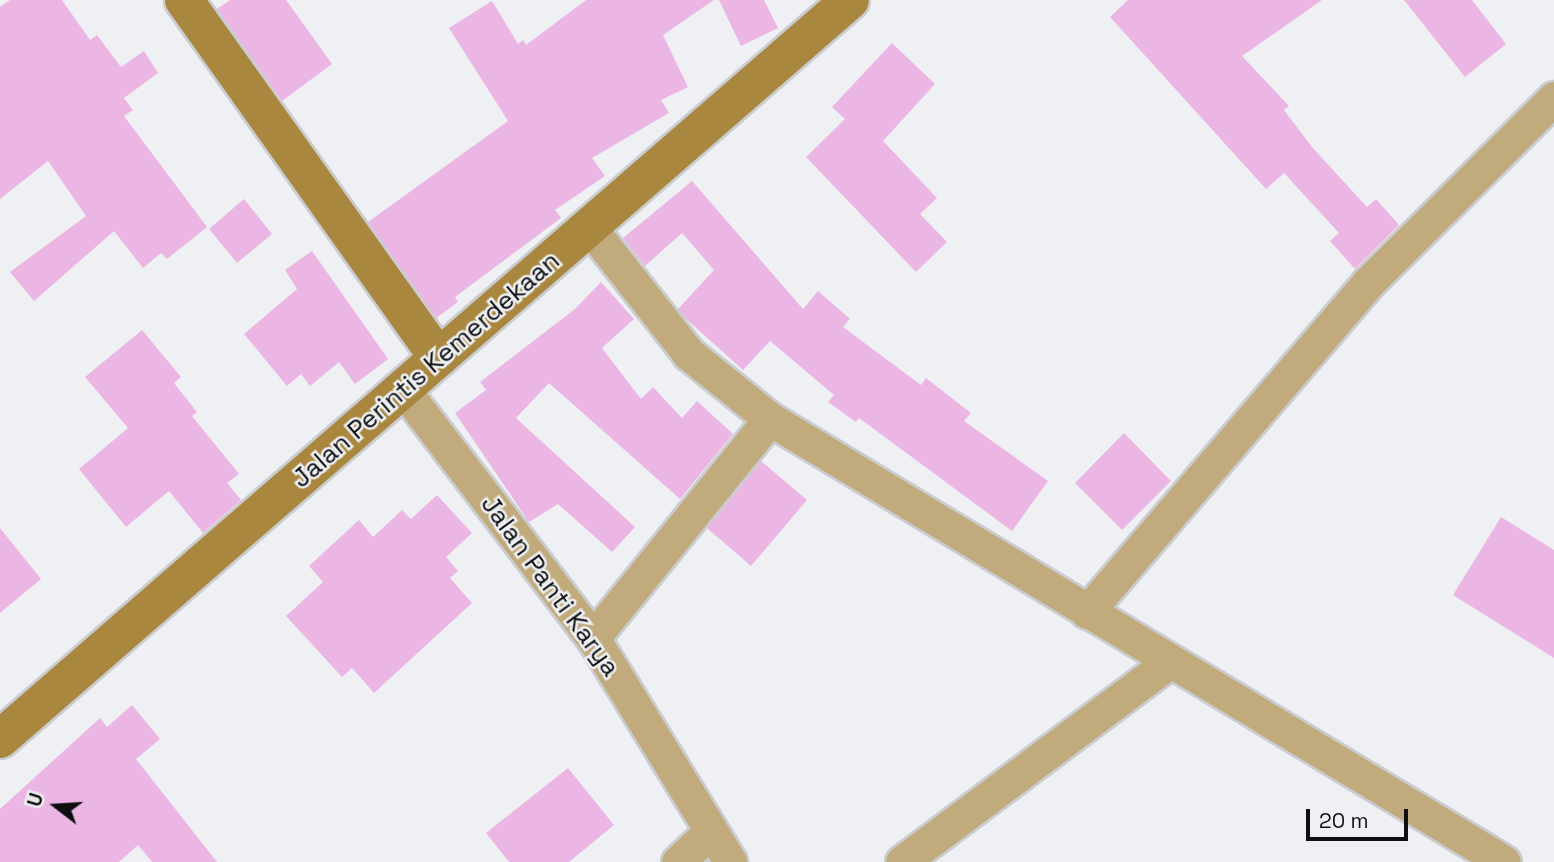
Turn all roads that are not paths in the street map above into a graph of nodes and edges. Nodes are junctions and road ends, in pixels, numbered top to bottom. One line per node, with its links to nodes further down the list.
1 (184, 0): 5 (street)
2 (850, 0): 4 (street, Jalan Perintis Kemerdekaan)
3 (1554, 99): 8 (street)
4 (591, 229): 5 (street, Jalan Perintis Kemerdekaan); 7 (street)
5 (438, 358): 6 (street, Jalan Perintis Kemerdekaan)
6 (403, 389): 9 (street, Jalan Panti Karya); 11 (street, Jalan Perintis Kemerdekaan)
7 (771, 419): 8 (street); 9 (street)
8 (1087, 612): 10 (street)
9 (593, 638): 12 (street, Jalan Panti Karya)
10 (1168, 663): 15 (street); 16 (street)
11 (0, 739)
12 (709, 833): 13 (street); 14 (street, Jalan Panti Karya)
13 (678, 862)
14 (730, 862)
15 (902, 862)
16 (1504, 862)

